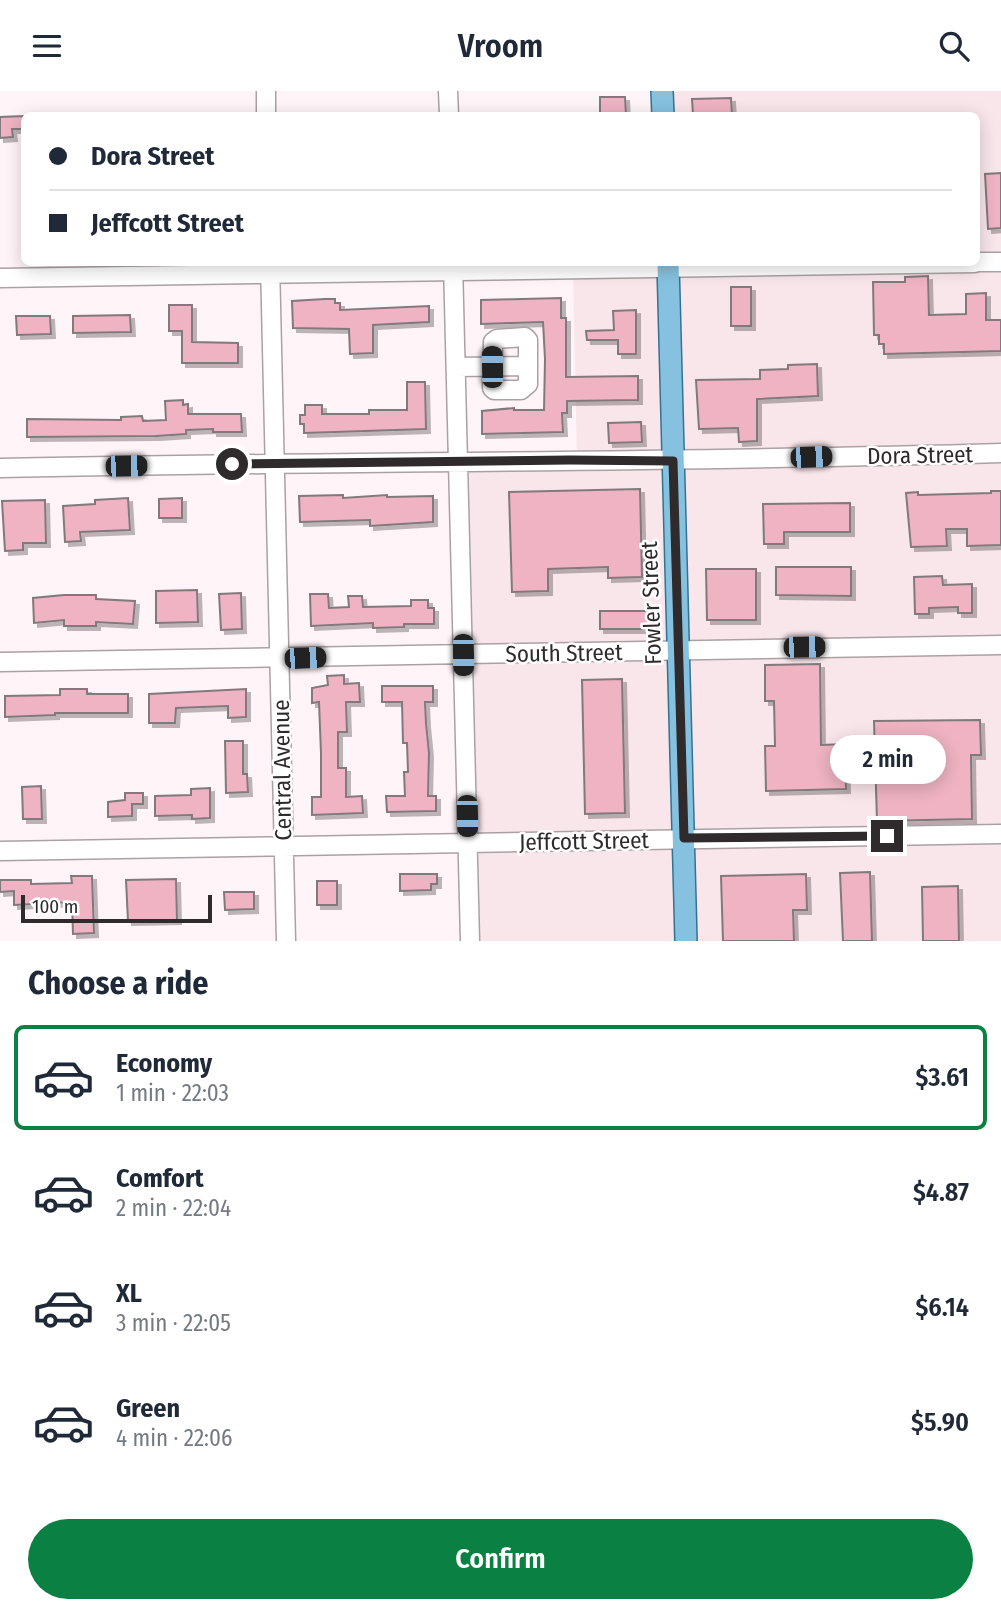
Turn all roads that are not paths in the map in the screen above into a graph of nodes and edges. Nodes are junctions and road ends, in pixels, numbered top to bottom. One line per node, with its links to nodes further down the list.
1 (266, 91): 4 (street)
2 (448, 91): 5 (street)
3 (662, 91): 6 (main road)
4 (267, 112)
5 (449, 112)
6 (663, 112)
7 (1001, 262): 8 (street)
8 (980, 263)
9 (560, 266): 11 (street)
10 (668, 266): 18 (main road, Fowler Street)
11 (453, 267): 12 (street); 15 (street)
12 (270, 269): 13 (street); 20 (street, Central Avenue)
13 (0, 278)
14 (528, 366): 16 (street); 16 (street); 16 (street)
15 (456, 367): 16 (street); 19 (street)
16 (492, 367)
17 (1001, 453): 18 (street, Dora Street)
18 (673, 461): 19 (street, Dora Street); 23 (main road, Fowler Street)
19 (458, 462): 20 (street, Dora Street); 24 (street)
20 (274, 464): 21 (street, Dora Street); 25 (street, Central Avenue)
21 (0, 468)
22 (1001, 645): 23 (street, South Street)
23 (679, 652): 24 (street, South Street); 28 (main road, Fowler Street)
24 (463, 655): 25 (street, South Street); 29 (street)
25 (280, 659): 26 (street, South Street); 30 (street, Central Avenue)
26 (0, 662)
27 (1001, 834): 28 (street, Jeffcott Street)
28 (684, 838): 29 (street, Jeffcott Street); 34 (main road, Fowler Street)
29 (467, 843): 30 (street, Jeffcott Street); 33 (street)
30 (284, 845): 31 (street, Jeffcott Street); 32 (street, Central Avenue)
31 (0, 851)
32 (285, 941)
33 (470, 941)
34 (686, 941)

